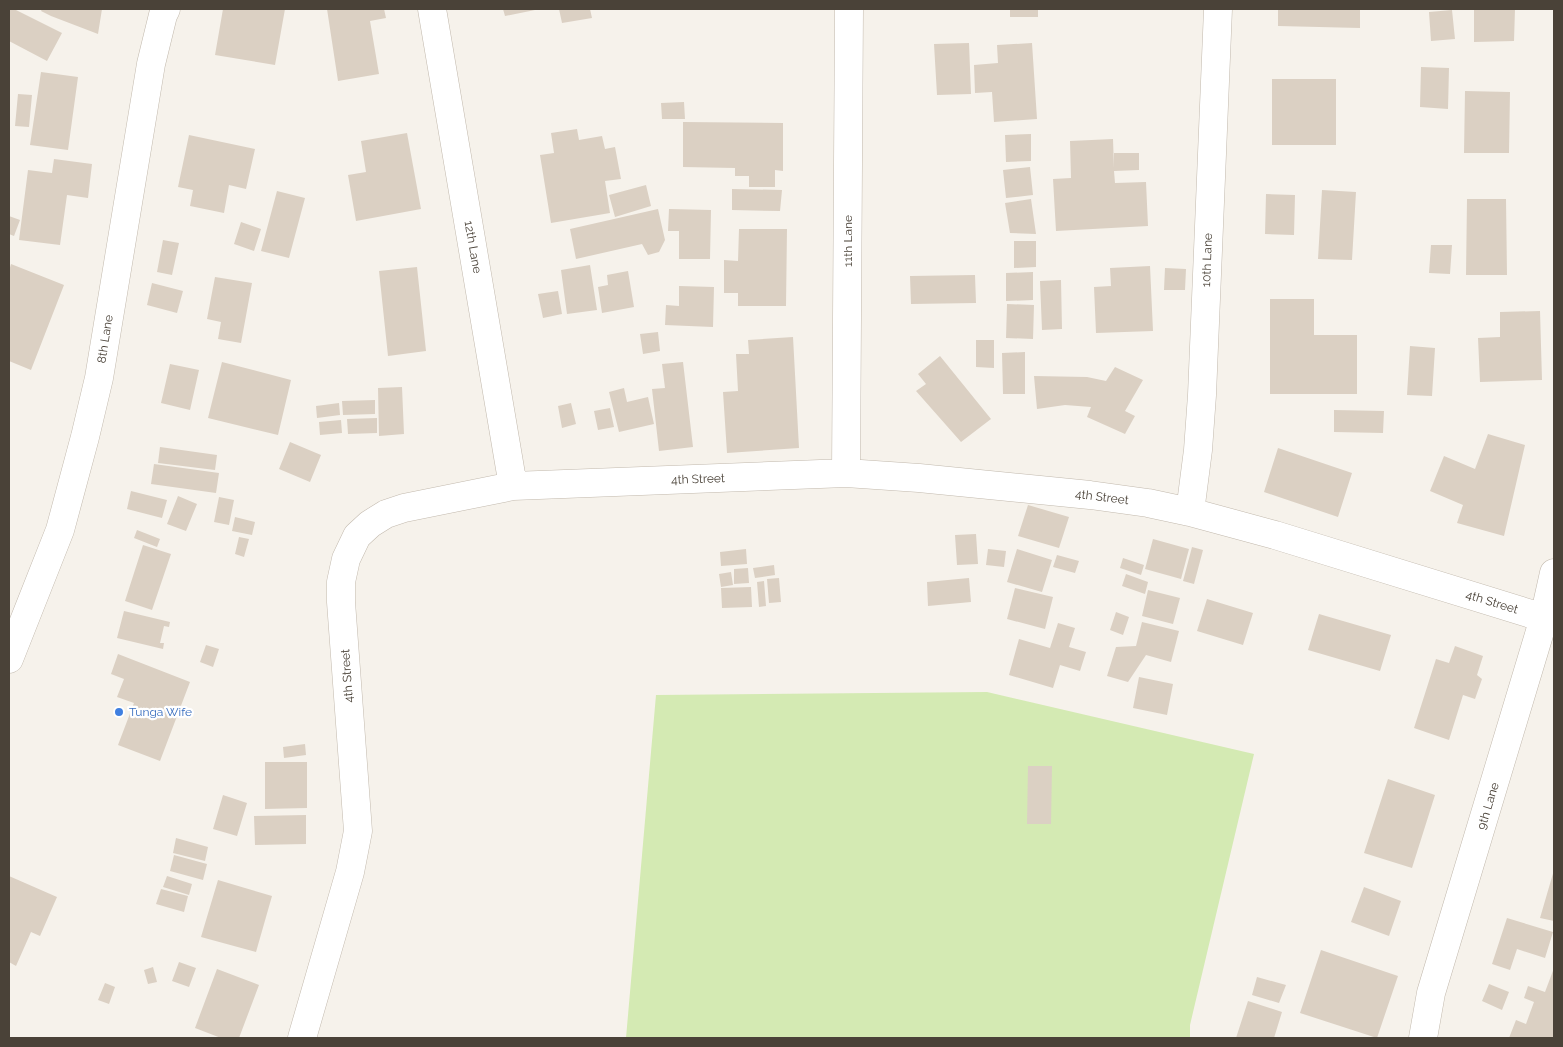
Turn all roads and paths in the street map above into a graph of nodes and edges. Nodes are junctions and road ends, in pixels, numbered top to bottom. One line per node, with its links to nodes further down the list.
1 (166, 9): 10 (street, 8th Lane)
2 (432, 9): 6 (street, 12th Lane)
3 (849, 9): 5 (street, 11th Lane)
4 (1218, 9): 7 (street, 10th Lane)
5 (846, 473): 6 (street, 4th Street); 7 (street, 4th Street)
6 (513, 486): 11 (street, 4th Street)
7 (1190, 512): 9 (street, 4th Street)
8 (1554, 573): 9 (street, 9th Lane)
9 (1544, 618): 12 (street, 9th Lane)
10 (9, 659)
11 (302, 1038)
12 (1423, 1038)

